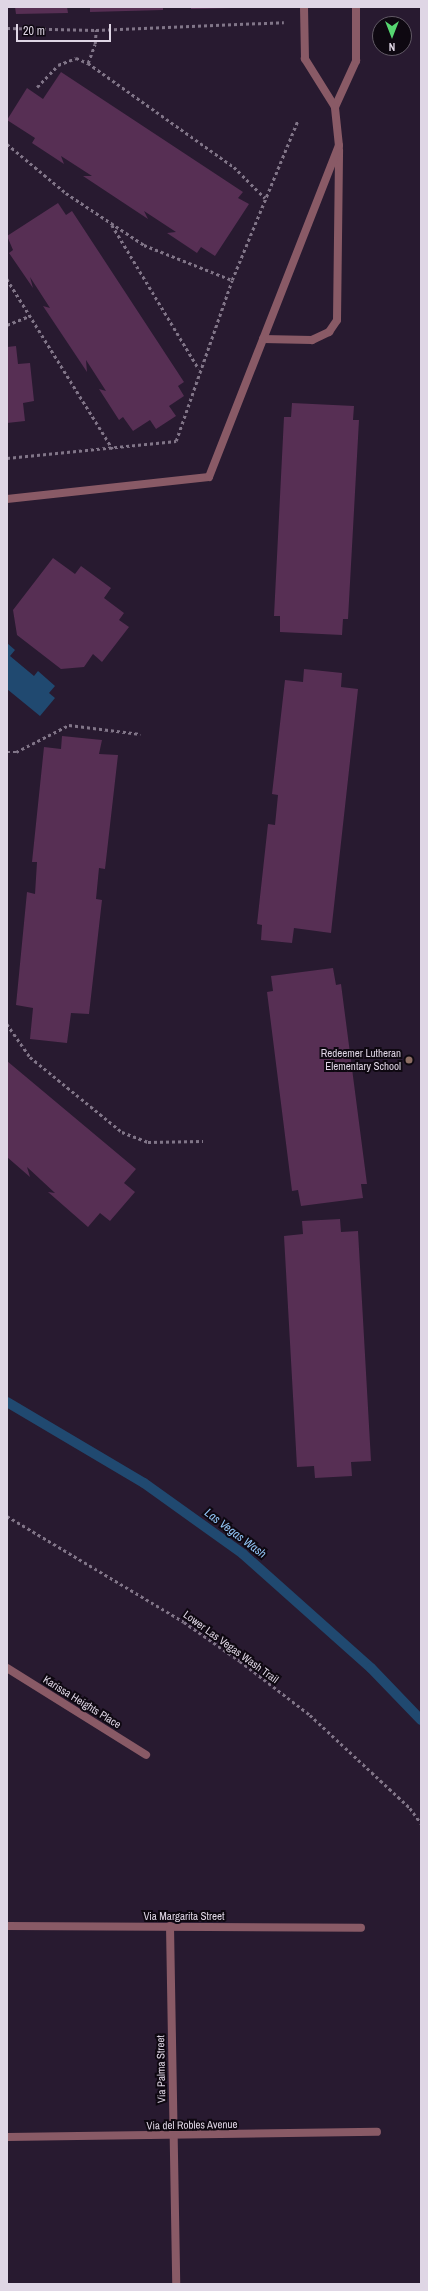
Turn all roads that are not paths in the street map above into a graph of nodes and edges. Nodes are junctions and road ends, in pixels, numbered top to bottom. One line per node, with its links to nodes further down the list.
1 (304, 7): 3 (street)
2 (356, 7): 3 (street)
3 (335, 107): 4 (street)
4 (339, 146): 5 (street); 5 (street)
5 (263, 339): 6 (street)
6 (7, 499)
7 (7, 1668): 8 (street, Karissa Heights Place)
8 (146, 1755)
9 (7, 1926): 10 (street, Via Margarita Street)
10 (170, 1926): 11 (street, Via Margarita Street); 13 (street, Via Palma Street)
11 (361, 1928)
12 (377, 2132): 13 (street, Via del Robles Avenue)
13 (174, 2136): 14 (street, Via del Robles Avenue); 15 (street, Via Palma Street)
14 (7, 2138)
15 (176, 2284)

